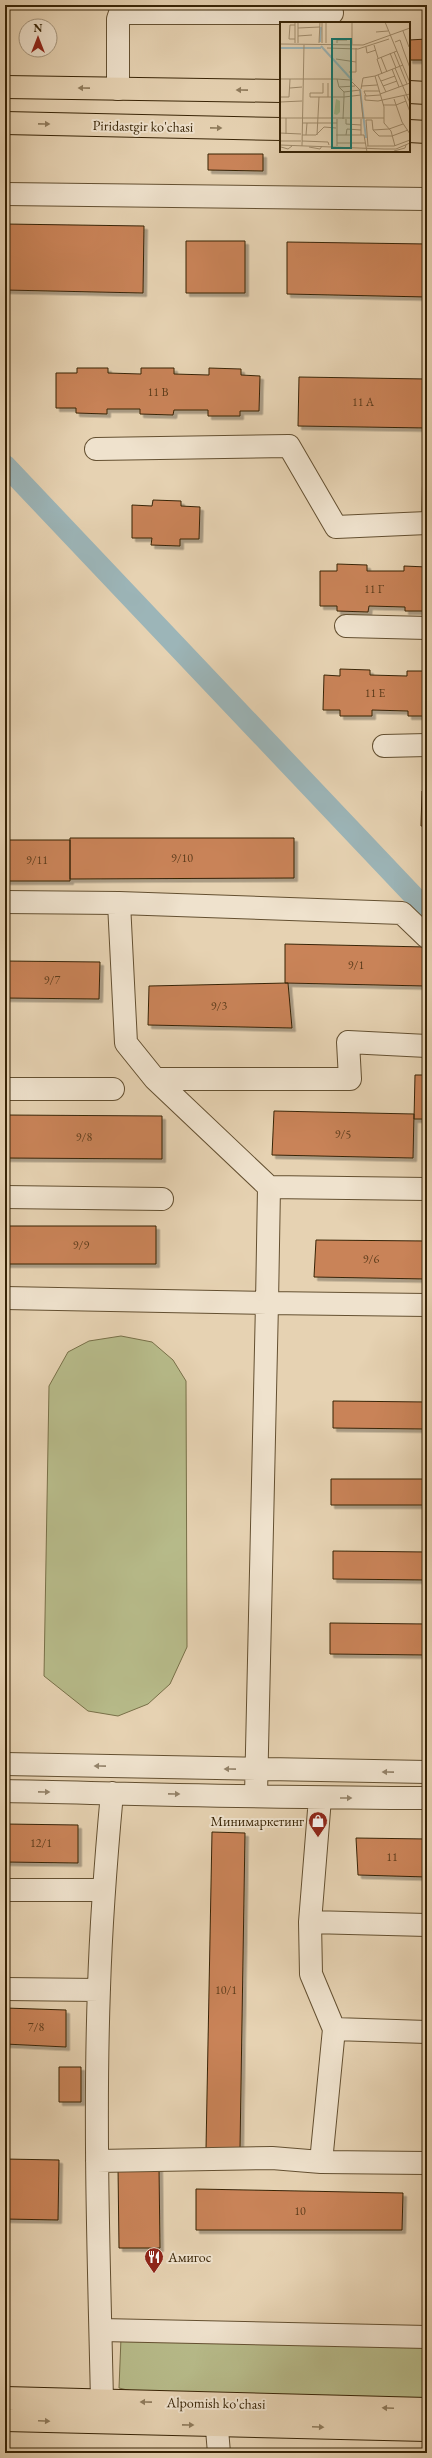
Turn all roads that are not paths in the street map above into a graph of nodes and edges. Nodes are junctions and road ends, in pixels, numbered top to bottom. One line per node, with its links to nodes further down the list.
1 (332, 13): 3 (street)
2 (5, 87): 3 (main road, one-way to 2)
3 (118, 88): 4 (main road, one-way to 3)
4 (280, 91)
5 (410, 92): 6 (main road)
6 (427, 93)
7 (5, 123): 8 (main road, Piridastgir ko'chasi, one-way to 8)
8 (280, 129)
9 (410, 131): 10 (main road)
10 (427, 132)
11 (5, 194): 12 (street)
12 (427, 199)
13 (96, 449): 14 (street)
14 (427, 523)
15 (346, 626): 16 (street)
16 (427, 628)
17 (427, 745): 18 (street)
18 (384, 746)
19 (5, 902): 20 (street)
20 (119, 903): 21 (street); 23 (street)
21 (427, 938)
22 (427, 1046): 23 (street)
23 (155, 1079): 26 (street)
24 (5, 1089): 25 (street)
25 (113, 1089)
26 (269, 1187): 27 (street); 31 (street)
27 (427, 1189)
28 (5, 1197): 29 (street)
29 (162, 1199)
30 (5, 1298): 31 (street)
31 (268, 1303): 32 (street); 34 (street)
32 (427, 1305)
33 (5, 1764): 34 (street, one-way to 33)
34 (257, 1770): 35 (street, one-way to 34); 38 (street)
35 (427, 1772)
36 (5, 1791): 37 (street, one-way to 37)
37 (112, 1793): 38 (street, one-way to 38); 42 (street)
38 (256, 1795): 39 (street)
39 (320, 1798): 40 (street, one-way to 40); 43 (street)
40 (427, 1798)
41 (5, 1890): 42 (street)
42 (104, 1890): 46 (street)
43 (310, 1922): 44 (street); 47 (street)
44 (427, 1925)
45 (5, 1989): 46 (street)
46 (99, 1990): 49 (street)
47 (334, 2030): 48 (street); 50 (street)
48 (427, 2032)
49 (97, 2160): 50 (street); 52 (street)
50 (321, 2162): 51 (street)
51 (427, 2163)
52 (101, 2330): 53 (street); 55 (street)
53 (427, 2337)
54 (5, 2398): 55 (main road, Alpomish ko'chasi)
55 (102, 2401): 56 (main road, Alpomish ko'chasi, one-way to 55)
56 (215, 2403): 57 (main road, Alpomish ko'chasi, one-way to 56); 59 (street)
57 (427, 2410)
58 (5, 2420): 59 (main road, Alpomish ko'chasi, one-way to 59)
59 (216, 2425): 60 (main road, Alpomish ko'chasi, one-way to 60); 61 (street)
60 (427, 2430)
61 (219, 2453)

